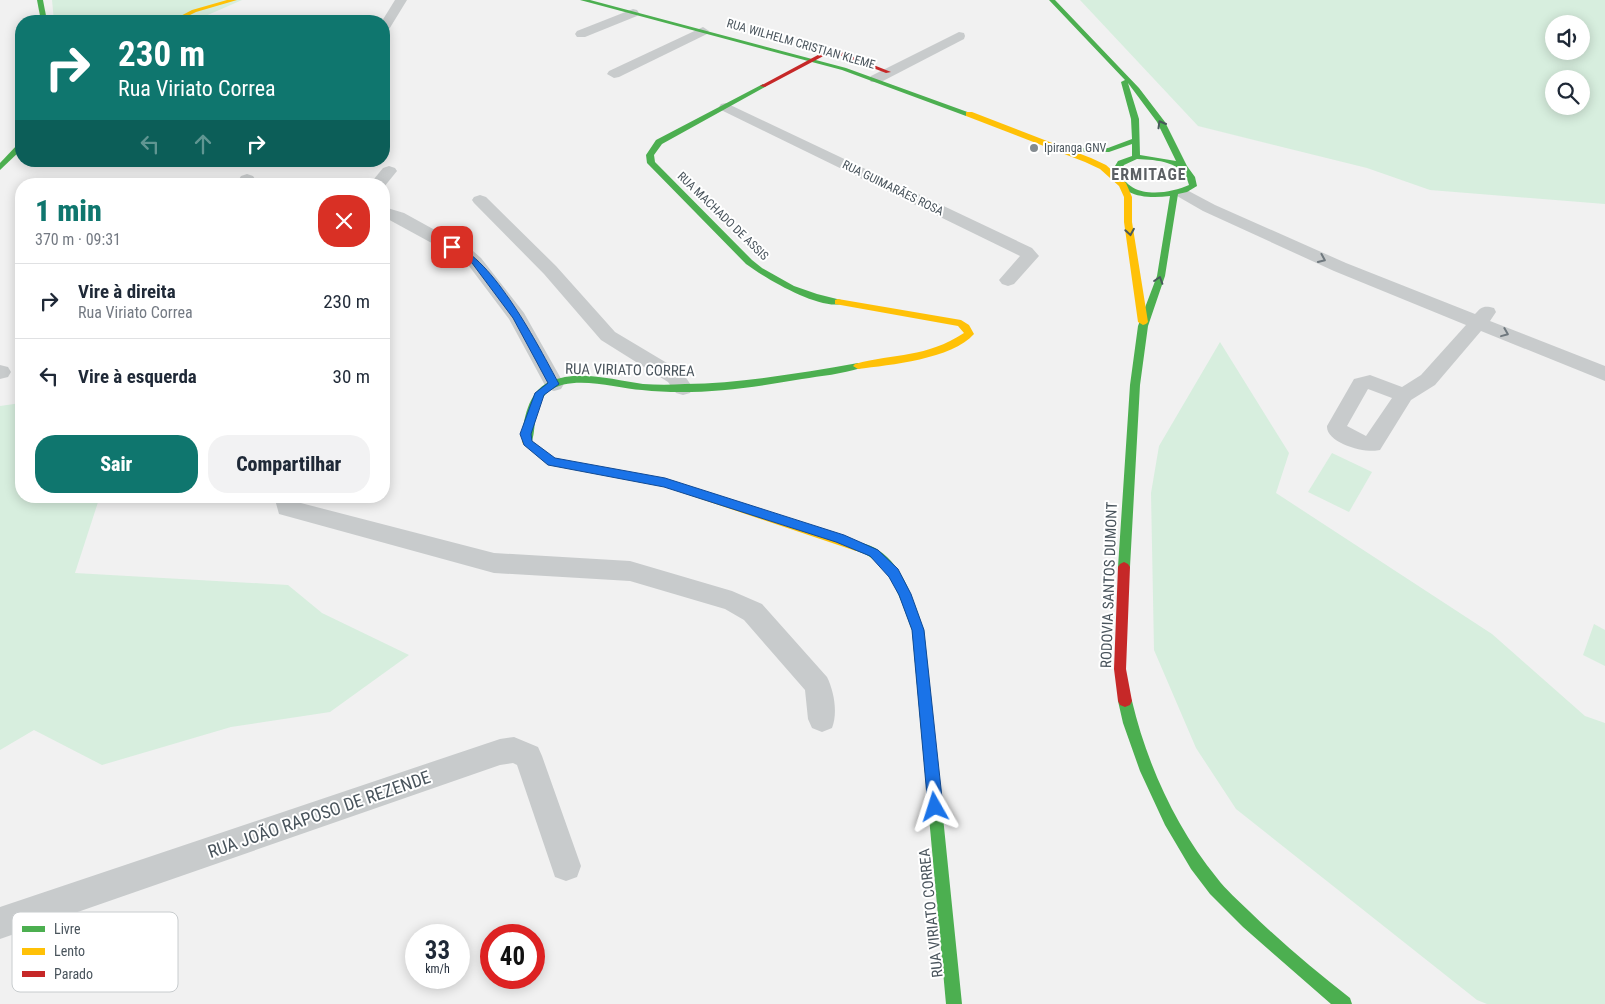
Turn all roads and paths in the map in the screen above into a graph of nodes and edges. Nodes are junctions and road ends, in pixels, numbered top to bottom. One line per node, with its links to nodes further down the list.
1 (40, 0): 8 (main road)
2 (234, 0): 10 (main road)
3 (400, 0): 11 (street)
4 (583, 0): 7 (main road, RUA WILHELM CRISTIAN KLEME)
5 (1052, 0): 16 (main road)
6 (182, 3): 9 (main road)
7 (633, 13): 12 (main road, RUA WILHELM CRISTIAN KLEME); 13 (street)
8 (43, 15)
9 (178, 15)
10 (186, 15)
11 (390, 18)
12 (703, 31): 15 (main road, RUA WILHELM CRISTIAN KLEME); 18 (street)
13 (581, 34)
14 (959, 36): 17 (street)
15 (814, 59): 17 (main road, RUA MACHADO DE ASSIS); 19 (main road, RUA WILHELM CRISTIAN KLEME); 20 (main road, RUA MACHADO DE ASSIS)
16 (1118, 67): 21 (main road); 25 (main road, one-way to 16)
17 (888, 72): 19 (street)
18 (614, 74)
19 (876, 79): 22 (main road, RUA WILHELM CRISTIAN KLEME)
20 (726, 107): 33 (street, RUA GUIMARÃES ROSA); 36 (main road, RUA MACHADO DE ASSIS)
21 (1135, 140): 22 (main road); 24 (main road)
22 (1063, 150): 24 (main road); 29 (main road)
23 (15, 152): 26 (main road)
24 (1131, 158): 25 (main road); 29 (main road)
25 (1183, 167): 30 (main road)
26 (0, 168)
27 (389, 171): 28 (street)
28 (383, 178)
29 (1123, 185): 30 (main road); 35 (main road, one-way to 35)
30 (1183, 192): 34 (street); 35 (main road, one-way to 30)
31 (480, 200): 40 (street)
32 (390, 214): 39 (street)
33 (1008, 280)
34 (1483, 316): 37 (street); 38 (street, one-way to 38); 41 (street)
35 (1143, 326): 49 (main road, RODOVIA SANTOS DUMONT)
36 (969, 334): 40 (main road, RUA VIRIATO CORREA)
37 (1605, 357)
38 (1605, 374)
39 (554, 384): 40 (main road, RUA VIRIATO CORREA); 48 (main road, RUA VIRIATO CORREA)
40 (683, 388)
41 (1404, 395)
42 (286, 503): 43 (street)
43 (822, 719)
44 (566, 866): 45 (street, RUA JOÃO RAPOSO DE REZENDE)
45 (32, 912)
46 (12, 919): 47 (street, RUA JOÃO RAPOSO DE REZENDE)
47 (0, 923)
48 (954, 1004)
49 (1344, 1004)

